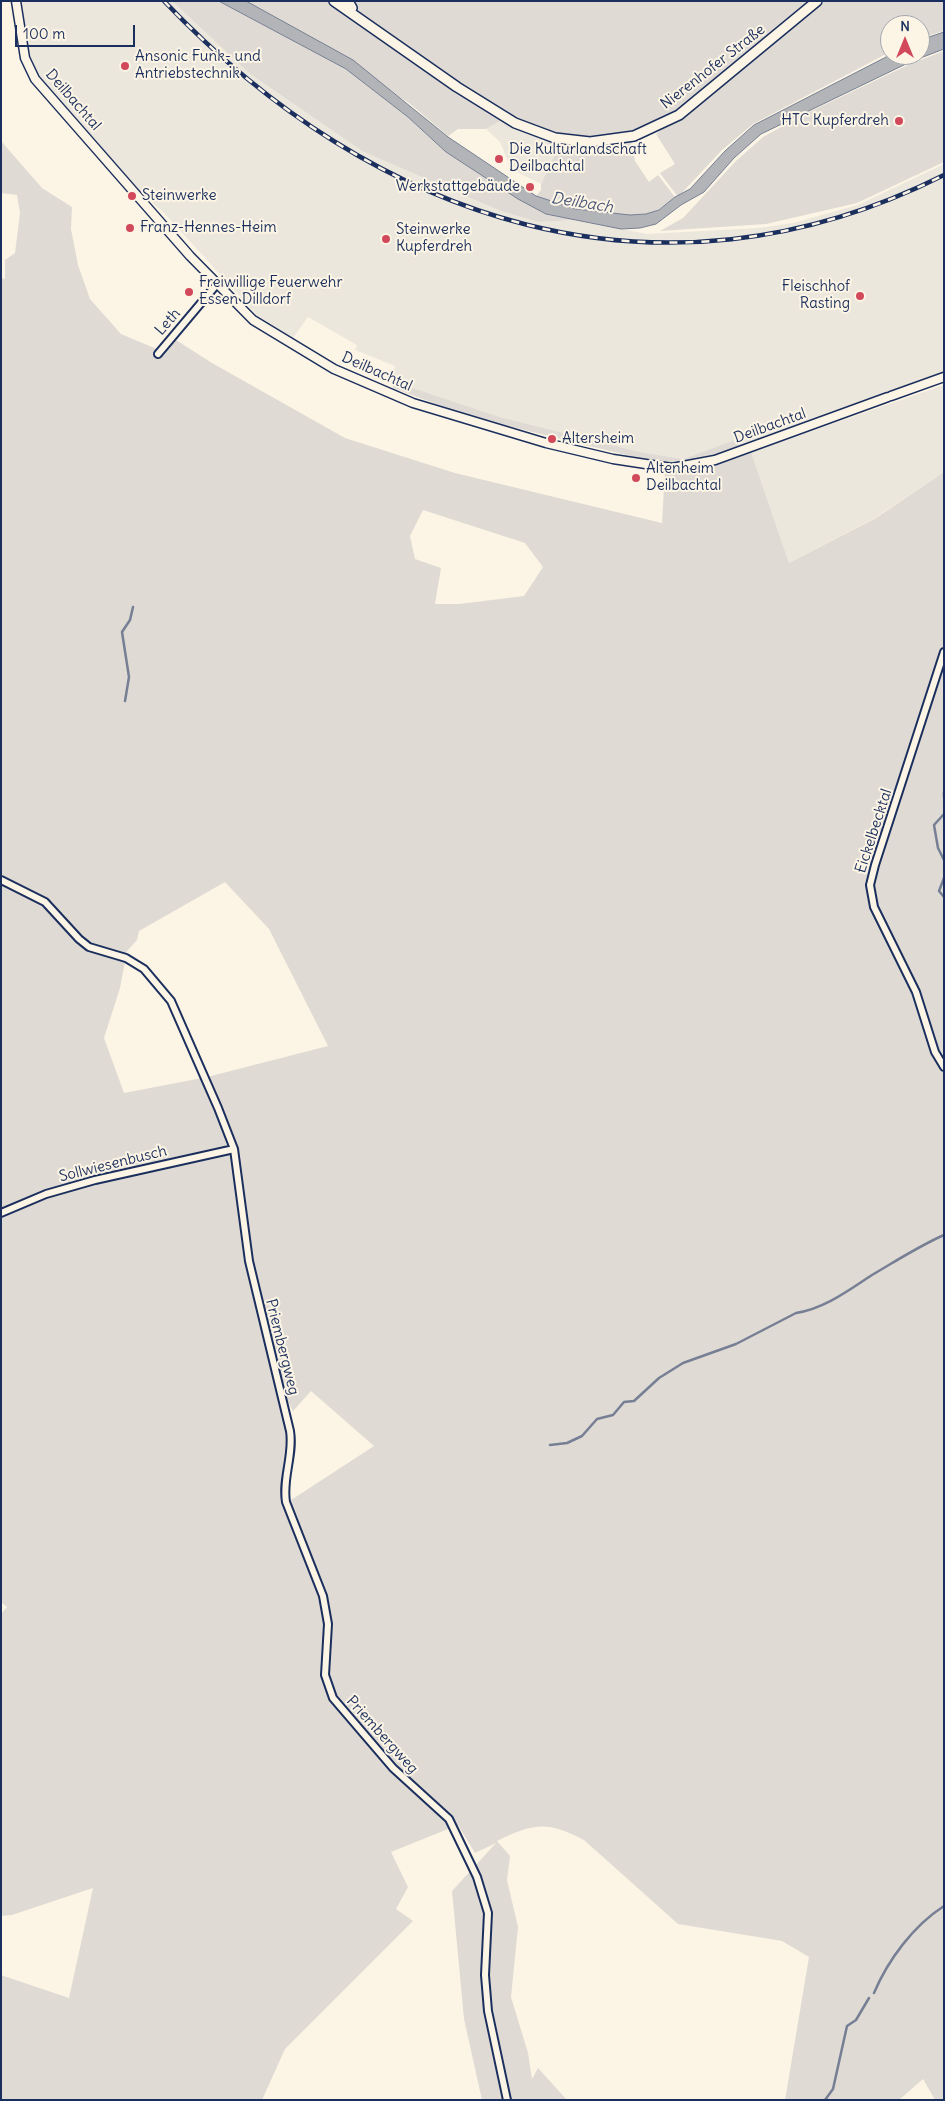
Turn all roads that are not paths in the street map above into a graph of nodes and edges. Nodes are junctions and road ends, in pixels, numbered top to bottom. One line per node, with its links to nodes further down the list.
1 (16, 1): 7 (street, Deilbachtal)
2 (334, 1): 6 (main road, Nierenhofer Straße)
3 (343, 1): 5 (main road, Nierenhofer Straße)
4 (817, 1): 6 (main road, Nierenhofer Straße)
5 (350, 5): 6 (main road, Nierenhofer Straße)
6 (378, 33)
7 (217, 284): 8 (street, Leth); 9 (street, Deilbachtal)
8 (158, 354)
9 (944, 377)
10 (944, 652): 12 (street, Eickelbecktal)
11 (1, 880): 13 (street, Priembergweg)
12 (944, 1067)
13 (234, 1149): 14 (street, Sollwiesenbusch); 15 (street, Priembergweg)
14 (1, 1213)
15 (507, 2100)

